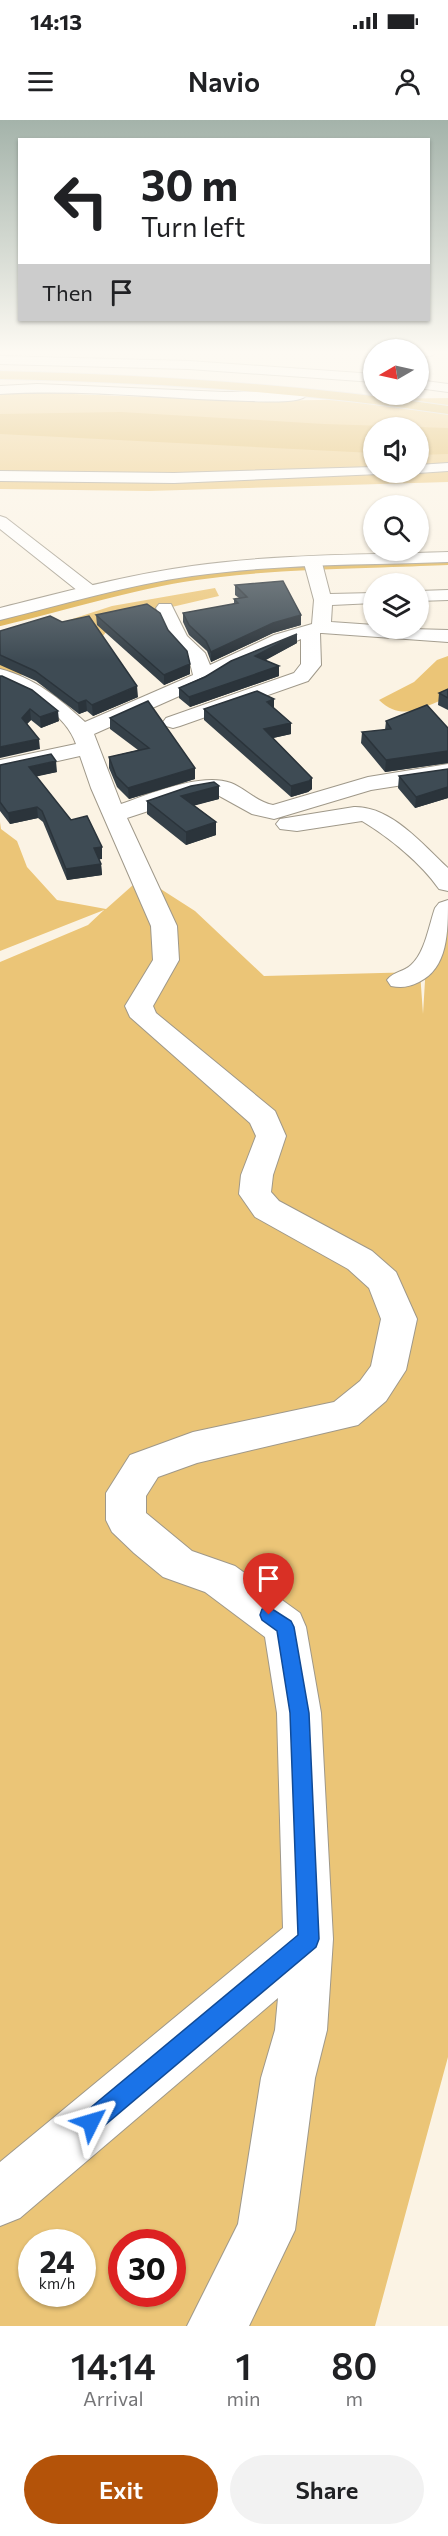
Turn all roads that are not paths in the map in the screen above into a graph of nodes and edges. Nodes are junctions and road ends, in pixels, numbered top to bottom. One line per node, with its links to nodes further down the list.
1 (448, 467): 2 (street)
2 (429, 468)
3 (363, 471): 4 (street)
4 (0, 476)
5 (0, 521): 8 (street)
6 (448, 558): 7 (street)
7 (313, 563): 8 (street); 12 (street)
8 (89, 591): 14 (street)
9 (448, 595): 10 (street)
10 (429, 596)
11 (363, 598): 12 (street)
12 (323, 600): 15 (street)
13 (165, 608): 18 (street)
14 (0, 615)
15 (315, 628): 16 (street); 18 (street); 19 (street)
16 (448, 636)
17 (0, 675): 20 (street)
18 (203, 677): 20 (street)
19 (172, 722)
20 (85, 739): 21 (street); 24 (street)
21 (0, 767)
22 (448, 771): 23 (street)
23 (264, 812): 24 (street); 25 (street)
24 (115, 814): 28 (street)
25 (448, 884)
26 (448, 908): 27 (street)
27 (401, 980)
28 (308, 1939): 29 (street); 30 (street)
29 (0, 2198)
30 (218, 2326)

